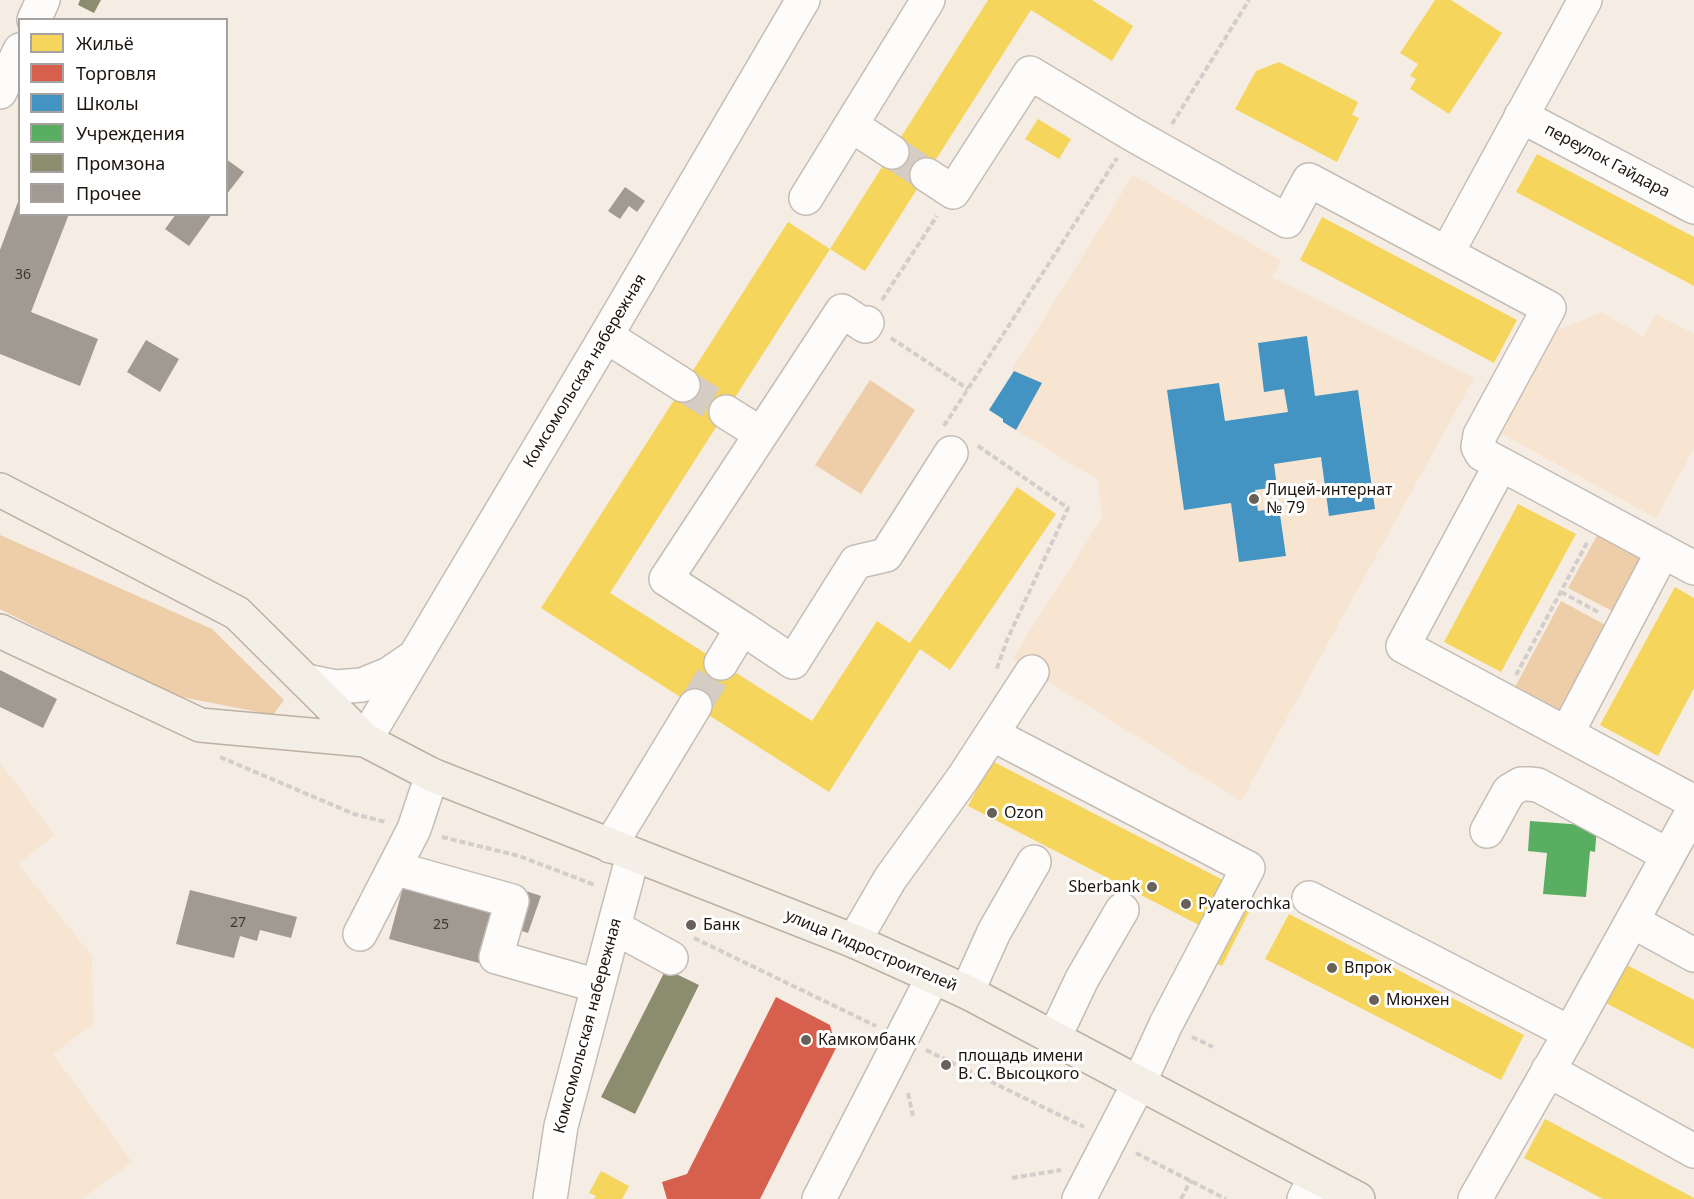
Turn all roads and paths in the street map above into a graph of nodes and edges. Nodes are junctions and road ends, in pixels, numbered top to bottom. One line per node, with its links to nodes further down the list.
1 (43, 0): 6 (street)
2 (803, 0): 18 (street, Комсомольская набережная)
3 (928, 0): 10 (street)
4 (1249, 0): 11 (path)
5 (1585, 0): 9 (street)
6 (35, 18)
7 (18, 54): 8 (street)
8 (0, 92)
9 (1521, 116): 15 (street, переулок Гайдара); 16 (street)
10 (851, 125): 12 (street); 14 (street)
11 (1145, 141): 13 (street); 16 (street); 20 (path)
12 (892, 152)
13 (940, 183): 17 (path)
14 (806, 198)
15 (1694, 207)
16 (1447, 253): 24 (street)
17 (878, 331): 20 (path); 22 (street)
18 (606, 336): 19 (street); 33 (street, Комсомольская набережная)
19 (683, 385)
20 (968, 388): 23 (path)
21 (726, 412): 22 (street)
22 (761, 435): 31 (street)
23 (953, 436): 31 (street); 36 (path)
24 (1501, 464): 27 (street); 38 (street)
25 (0, 490): 37 (main road)
26 (1591, 535): 29 (path)
27 (1663, 551): 28 (street); 30 (street)
28 (1694, 568)
29 (1561, 592): 30 (path); 38 (path)
30 (1623, 626): 40 (street)
31 (742, 628): 34 (street)
32 (0, 631): 42 (main road)
33 (415, 656): 37 (street); 42 (street, Комсомольская набережная)
34 (721, 663)
35 (1032, 672): 41 (street)
36 (994, 677)
37 (306, 681): 42 (main road)
38 (1503, 699): 40 (street)
39 (695, 706): 47 (street, Комсомольская набережная)
40 (1567, 733): 44 (street)
41 (992, 734): 56 (street); 67 (street)
42 (365, 740): 43 (main road, улица Гидростроителей)
43 (432, 775): 47 (main road, улица Гидростроителей); 50 (street)
44 (1694, 801)
45 (1694, 808): 48 (street)
46 (1487, 831): 48 (street)
47 (622, 850): 54 (street, Комсомольская набережная); 56 (main road, улица Гидростроителей)
48 (1668, 855): 53 (street)
49 (1034, 862): 61 (street)
50 (394, 868): 55 (street); 60 (street)
51 (1309, 898): 62 (street)
52 (1122, 910): 64 (street)
53 (1632, 921): 57 (street); 62 (street)
54 (614, 927): 58 (street); 60 (street, Комсомольская набережная)
55 (360, 934)
56 (854, 941): 59 (main road, улица Гидростроителей)
57 (1694, 955)
58 (671, 958)
59 (933, 977): 61 (main road, улица Гидростроителей); 74 (street)
60 (598, 986): 73 (street, Комсомольская набережная)
61 (967, 992): 64 (main road, улица Гидростроителей)
62 (1570, 1033): 66 (street)
63 (1189, 1035): 65 (path)
64 (1054, 1038): 67 (main road, улица Гидростроителей)
65 (1213, 1047)
66 (1548, 1070): 68 (street); 78 (street)
67 (1139, 1083): 69 (street); 72 (main road, улица Гидростроителей)
68 (1694, 1151)
69 (1097, 1165): 70 (path); 75 (street)
70 (1012, 1178)
71 (1191, 1180): 76 (path)
72 (1310, 1188): 77 (main road, улица Гидростроителей)
73 (550, 1199)
74 (819, 1199)
75 (1080, 1199)
76 (1181, 1199)
77 (1358, 1199)
78 (1474, 1199)

